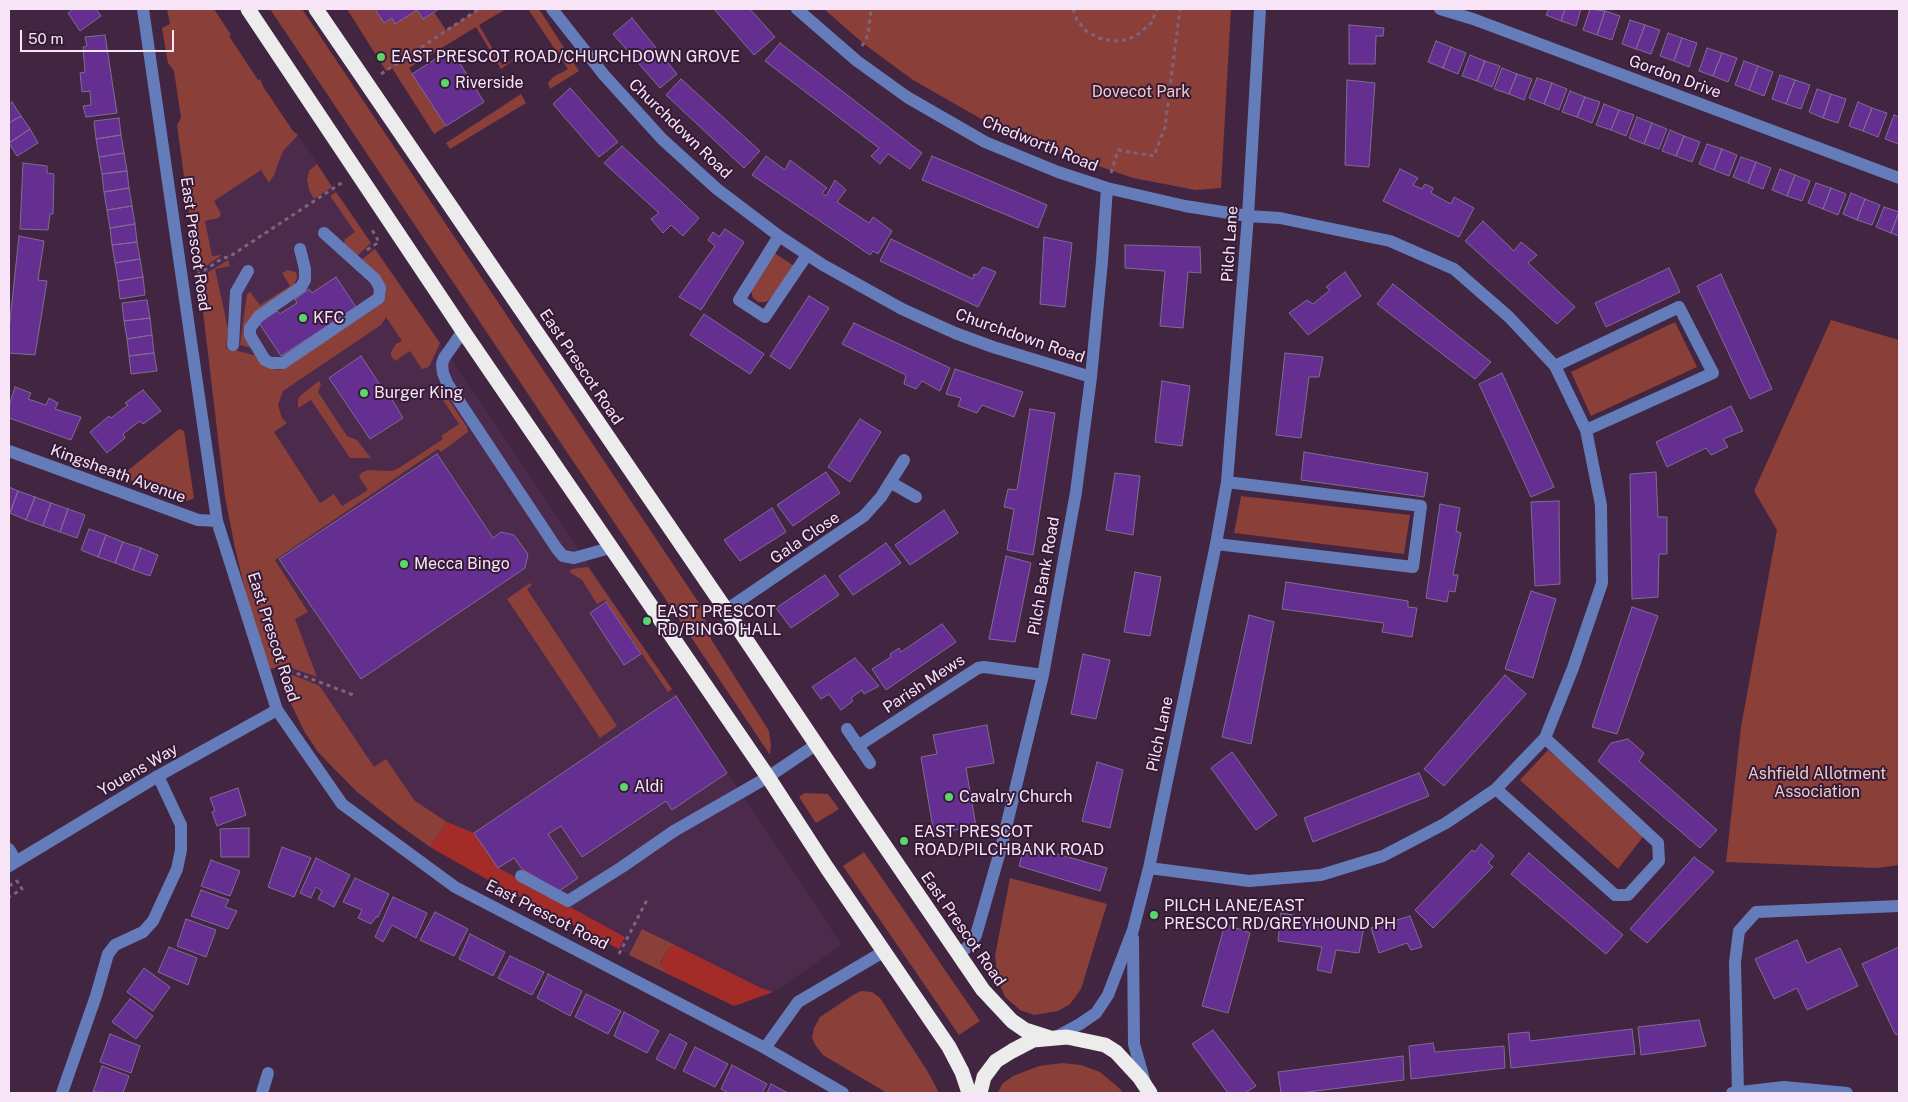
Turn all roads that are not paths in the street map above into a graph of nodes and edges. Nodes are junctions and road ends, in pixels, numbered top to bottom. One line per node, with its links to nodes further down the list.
1 (143, 9): 27 (street, East Prescot Road)
2 (248, 9): 17 (highway)
3 (316, 9): 30 (highway, East Prescot Road)
4 (552, 9): 13 (street, Churchdown Road)
5 (797, 9): 10 (street, Chedworth Road)
6 (1260, 9): 11 (street, Pilch Lane)
7 (1440, 9): 8 (street, Gordon Drive)
8 (1473, 14): 9 (street, Gordon Drive)
9 (1899, 178)
10 (1107, 188): 11 (street, Chedworth Road); 20 (street, Pilch Bank Road)
11 (1248, 216): 19 (street, Chedworth Road); 25 (street, Pilch Lane)
12 (324, 233): 14 (street)
13 (779, 236): 15 (street, Churchdown Road); 15 (street)
14 (300, 249)
15 (807, 255): 20 (street, Churchdown Road)
16 (248, 271): 18 (street)
17 (464, 331): 29 (highway); 29 (street)
18 (233, 346)
19 (1555, 366): 21 (street, Chedworth Road); 21 (street)
20 (1091, 377): 31 (street, Pilch Bank Road)
21 (1586, 430): 34 (street, Chedworth Road)
22 (9, 451): 27 (street, Kingsheath Avenue)
23 (904, 460): 24 (street, Gala Close)
24 (890, 482): 26 (street); 30 (street, Gala Close)
25 (1227, 482): 28 (street, Pilch Lane); 28 (street)
26 (916, 497)
27 (217, 520): 32 (street, East Prescot Road)
28 (1216, 544): 43 (street, Pilch Lane)
29 (610, 548): 39 (highway)
30 (726, 610): 35 (highway, East Prescot Road)
31 (1043, 675): 36 (street, Parish Mews); 48 (street, Pilch Bank Road)
32 (277, 710): 38 (street, Youens Way); 50 (street, East Prescot Road)
33 (847, 729): 36 (street)
34 (1545, 738): 40 (street); 40 (street)
35 (816, 744): 39 (street); 48 (highway, East Prescot Road)
36 (858, 746): 37 (street)
37 (870, 763)
38 (158, 776): 42 (street, Youens Way); 53 (street)
39 (768, 777): 44 (street); 47 (highway)
40 (1496, 789): 43 (street)
41 (9, 849): 42 (street)
42 (12, 864)
43 (1149, 868): 46 (street, Pilch Lane)
44 (521, 876)
45 (1899, 906): 58 (street)
46 (1133, 930): 49 (street, Pilch Lane); 52 (street, Pilch Lane)
47 (883, 952): 50 (street); 56 (highway)
48 (958, 954): 49 (highway, East Prescot Road)
49 (1052, 1038): 52 (highway); 57 (highway)
50 (765, 1048): 55 (street, East Prescot Road)
51 (268, 1073): 54 (street)
52 (1148, 1091)
53 (62, 1093)
54 (262, 1093)
55 (843, 1093)
56 (969, 1093)
57 (980, 1093)
58 (1735, 1093): 59 (street)
59 (1847, 1093)

